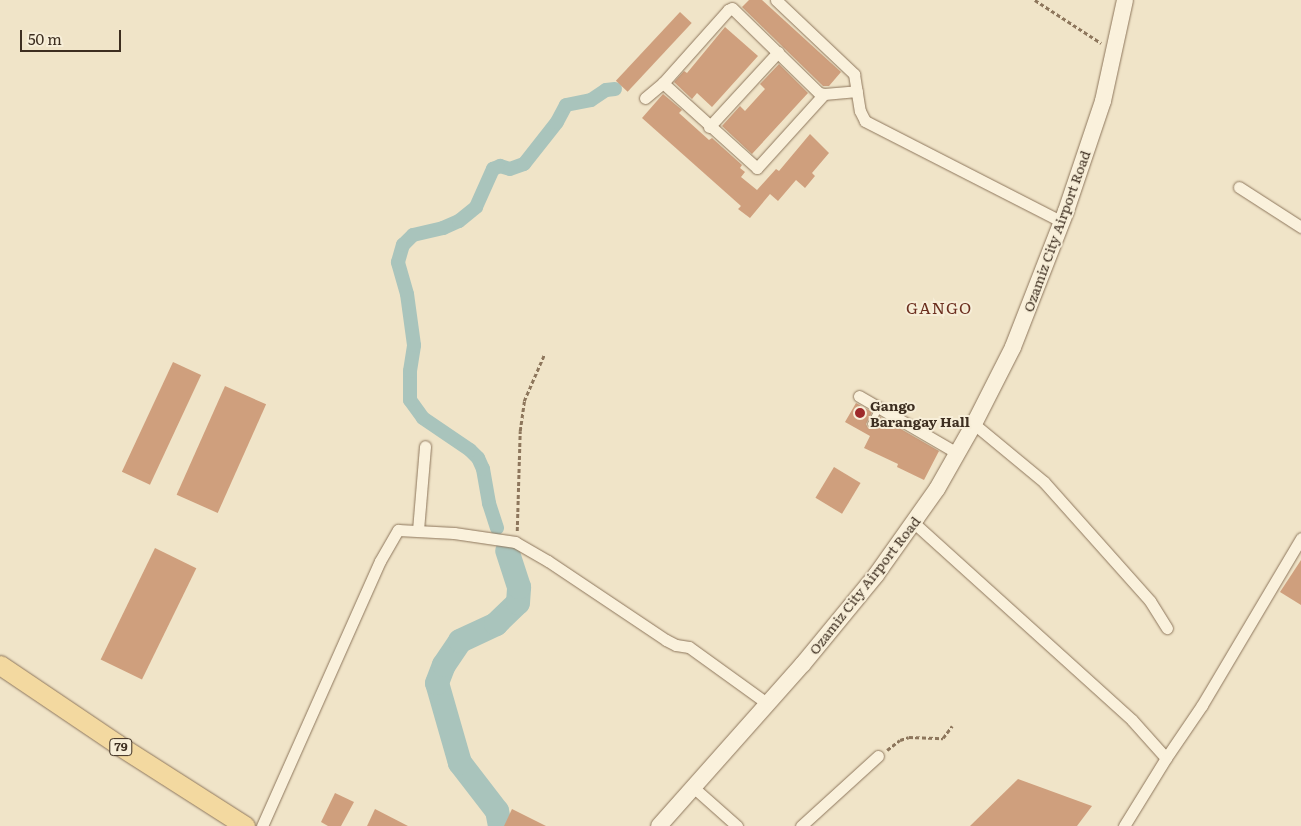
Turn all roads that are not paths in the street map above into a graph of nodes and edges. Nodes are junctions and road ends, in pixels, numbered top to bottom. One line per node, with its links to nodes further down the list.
1 (776, 0): 6 (street)
2 (1124, 0): 11 (main road, Ozamiz City Airport Road)
3 (736, 4): 4 (street); 5 (street)
4 (778, 52): 7 (street); 9 (street)
5 (663, 83): 8 (street); 9 (street)
6 (857, 91): 7 (street); 11 (street)
7 (824, 94): 9 (street)
8 (645, 98)
9 (709, 126)
10 (1238, 187): 12 (street)
11 (1062, 222): 16 (main road, Ozamiz City Airport Road)
12 (1301, 227)
13 (859, 396): 14 (street)
14 (880, 408): 15 (lane); 18 (street)
15 (871, 424)
16 (974, 424): 18 (main road, Ozamiz City Airport Road); 22 (street)
17 (425, 446): 20 (street)
18 (958, 453): 19 (main road, Ozamiz City Airport Road)
19 (913, 522): 24 (main road, Ozamiz City Airport Road); 26 (street)
20 (418, 530): 24 (street); 30 (street)
21 (1301, 538): 26 (street)
22 (1167, 628)
23 (0, 665): 29 (main road, 79)
24 (768, 704): 27 (main road, Ozamiz City Airport Road)
25 (878, 756): 33 (street)
26 (1166, 758): 28 (street)
27 (693, 788): 31 (main road, Ozamiz City Airport Road); 32 (street)
28 (1128, 825)
29 (245, 826)
30 (262, 826)
31 (659, 826)
32 (737, 826)
33 (801, 826)

